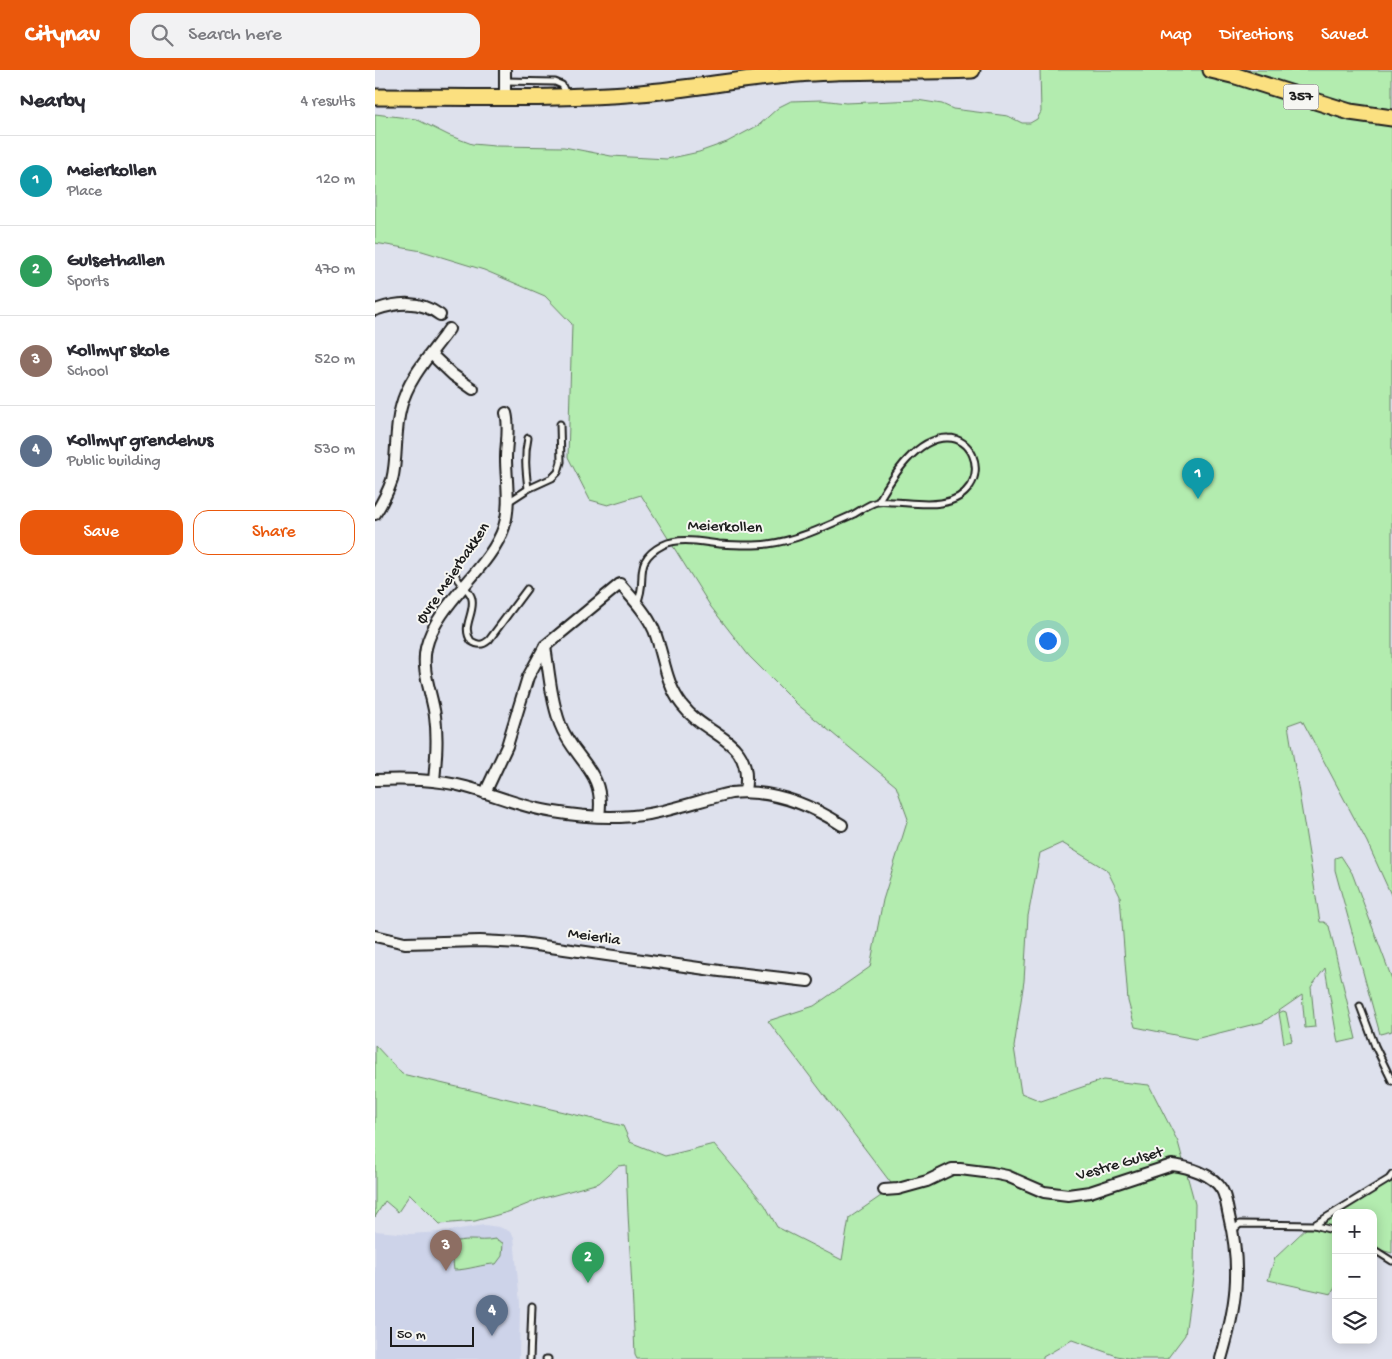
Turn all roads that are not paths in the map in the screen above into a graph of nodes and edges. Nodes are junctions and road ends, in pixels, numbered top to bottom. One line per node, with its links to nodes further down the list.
1 (505, 70): 4 (street)
2 (973, 70): 6 (main road)
3 (1211, 70): 8 (main road, 357)
4 (505, 81): 6 (lane); 7 (street)
5 (375, 96): 7 (main road)
6 (567, 96): 7 (main road)
7 (505, 98)
8 (1392, 118)
9 (375, 310): 10 (street)
10 (440, 315)
11 (449, 329): 12 (street)
12 (431, 354): 13 (street); 20 (street)
13 (473, 389)
14 (506, 413): 18 (street, Øvre Meierbakken)
15 (560, 424): 17 (lane)
16 (528, 438): 17 (lane)
17 (528, 488): 18 (lane)
18 (507, 502): 22 (street, Øvre Meierbakken)
19 (878, 502): 19 (lane, Meierkollen); 24 (lane, Meierkollen)
20 (375, 514)
21 (455, 573): 22 (lane)
22 (463, 587): 23 (lane); 27 (street, Øvre Meierbakken)
23 (527, 589)
24 (637, 604): 25 (street); 28 (street)
25 (545, 646): 29 (street); 30 (street)
26 (375, 780): 27 (street)
27 (434, 781): 29 (street)
28 (745, 791): 30 (street); 31 (street)
29 (485, 793): 30 (street)
30 (599, 816)
31 (841, 825)
32 (375, 936): 33 (street, Meierlia)
33 (808, 981)
34 (1360, 1006): 35 (lane)
35 (1392, 1081)
36 (1392, 1175): 38 (lane)
37 (883, 1190): 39 (street, Vestre Gulset)
38 (1314, 1225): 39 (lane); 40 (lane)
39 (1233, 1230): 45 (street, Vestre Gulset)
40 (1332, 1230)
41 (1377, 1251): 42 (lane)
42 (1392, 1261)
43 (532, 1306): 44 (lane)
44 (530, 1359)
45 (1221, 1359)

